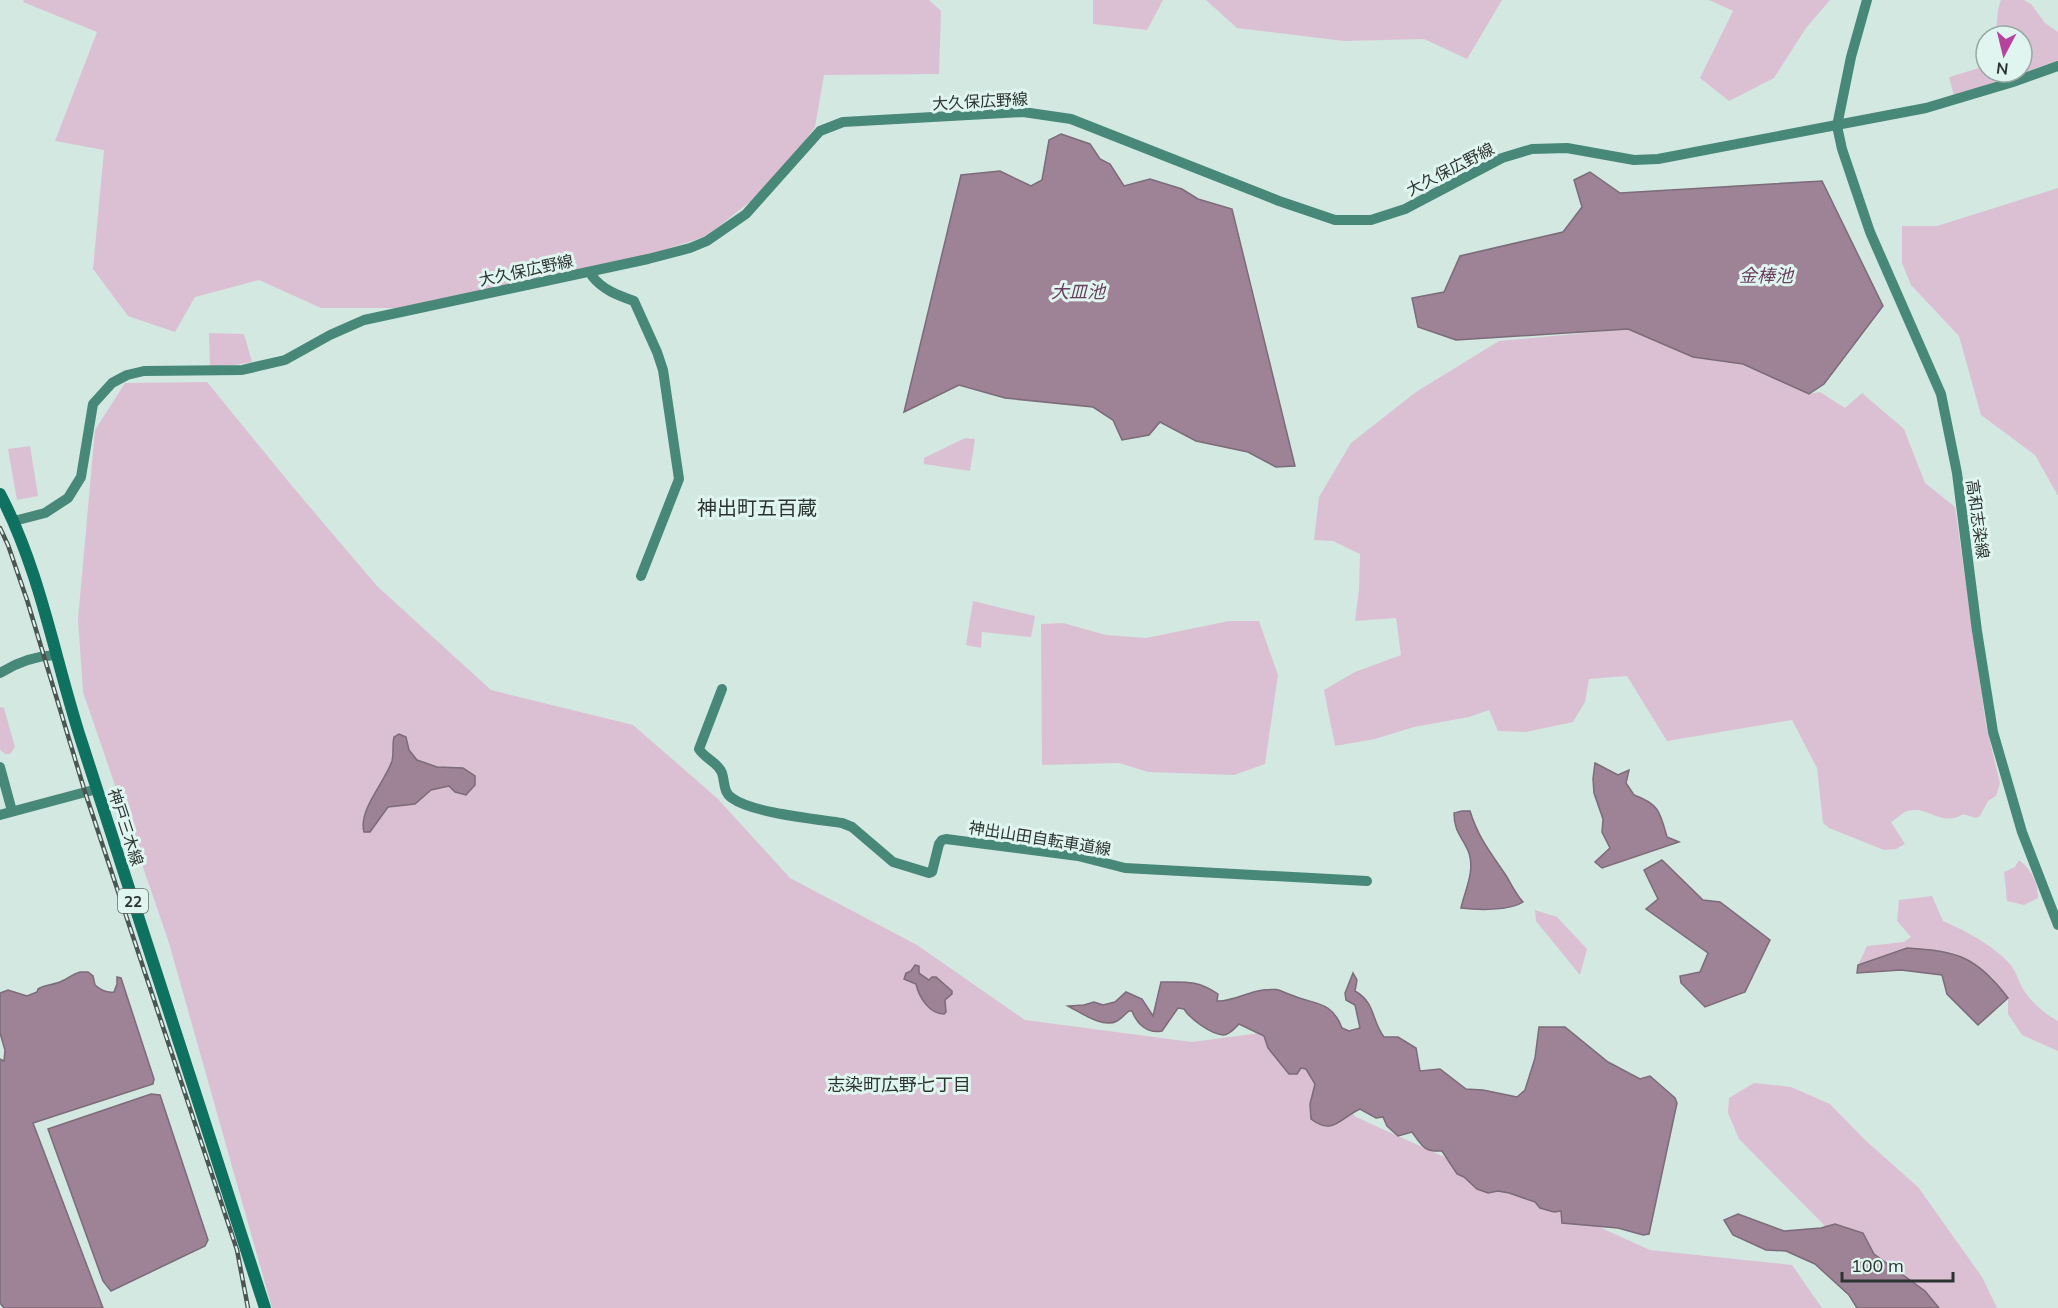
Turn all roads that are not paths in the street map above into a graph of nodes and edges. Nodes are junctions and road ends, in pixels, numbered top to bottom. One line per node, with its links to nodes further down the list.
1 (1867, 0): 3 (street)
2 (2058, 66): 3 (street, 大久保広野線)
3 (1837, 126): 6 (street, 大久保広野線); 16 (street, 高和志染線)
4 (591, 276): 7 (street)
5 (0, 494): 6 (main road, 神戸三木線 / 22)
6 (14, 521): 8 (main road, 神戸三木線 / 22)
7 (641, 576)
8 (55, 655): 9 (street); 12 (main road, 神戸三木線 / 22)
9 (0, 673)
10 (722, 689): 15 (street, 神出山田自転車道線)
11 (0, 767): 13 (street)
12 (97, 789): 13 (street); 17 (main road, 神戸三木線 / 22)
13 (12, 811): 14 (street)
14 (0, 815)
15 (1367, 881)
16 (2058, 925)
17 (265, 1308)

